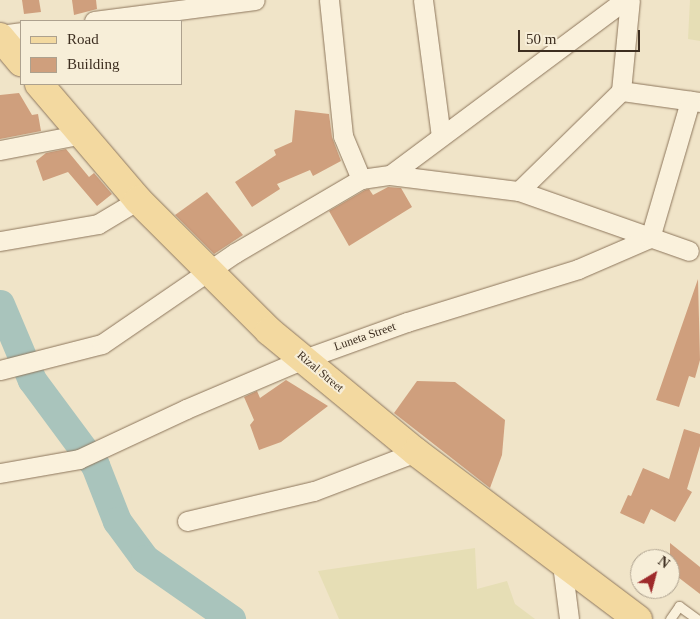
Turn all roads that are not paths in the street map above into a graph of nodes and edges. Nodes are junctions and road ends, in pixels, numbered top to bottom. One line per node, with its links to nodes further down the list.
1 (255, 0): 6 (street)
2 (329, 0): 17 (street)
3 (423, 0): 14 (street)
4 (625, 0): 14 (street)
5 (630, 0): 11 (street)
6 (102, 20)
7 (20, 32): 8 (street)
8 (0, 36): 9 (main road)
9 (20, 61)
10 (40, 85): 13 (main road, Rizal Street)
11 (621, 91): 12 (street); 18 (street)
12 (695, 102): 20 (street)
13 (83, 134): 15 (street); 19 (main road, Rizal Street)
14 (441, 136): 16 (street)
15 (0, 150)
16 (390, 175): 17 (street); 18 (street)
17 (361, 179): 23 (street)
18 (519, 192): 20 (street)
19 (138, 200): 21 (street); 23 (main road, Rizal Street)
20 (650, 238): 22 (street); 24 (street, Luneta Street)
21 (0, 241)
22 (689, 251)
23 (208, 272): 24 (main road, Rizal Street); 25 (street)
24 (304, 359): 26 (main road, Rizal Street); 27 (street, Luneta Street)
25 (6, 369)
26 (416, 452): 28 (street); 29 (main road, Rizal Street)
27 (0, 473)
28 (186, 521)
29 (562, 564): 30 (street); 31 (main road, Rizal Street)
30 (570, 619)
31 (638, 619)
32 (670, 619): 33 (lane)
33 (696, 619)

